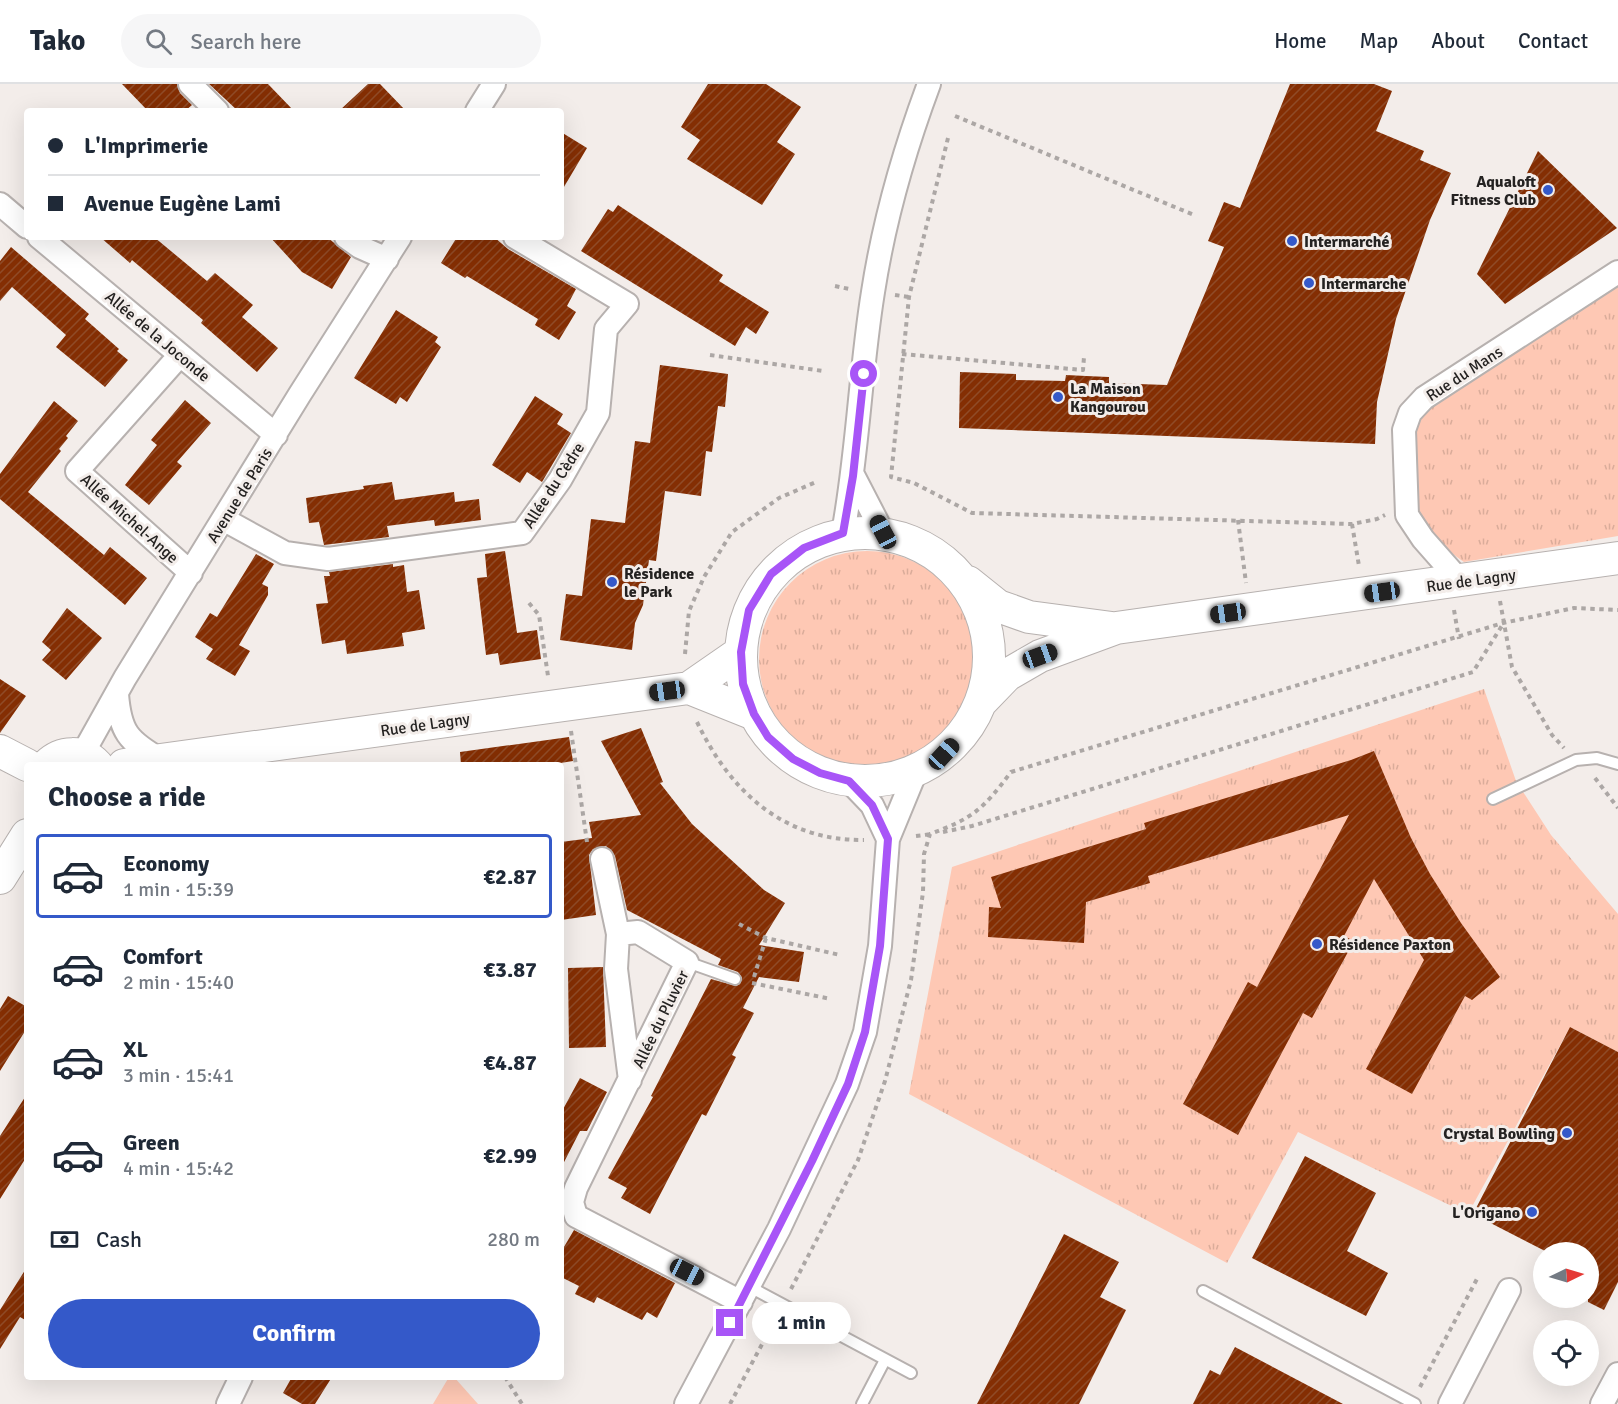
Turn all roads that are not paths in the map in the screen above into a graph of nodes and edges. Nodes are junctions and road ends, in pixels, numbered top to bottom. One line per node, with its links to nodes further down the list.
1 (190, 84): 4 (street)
2 (494, 84): 5 (street)
3 (929, 84): 16 (street)
4 (214, 108)
5 (479, 108)
6 (0, 204): 7 (street)
7 (24, 224)
8 (43, 240): 14 (street, Allée de la Joconde)
9 (350, 240): 12 (street)
10 (398, 240): 12 (street, Avenue de Paris)
11 (520, 240): 17 (street, Allée du Cèdre)
12 (387, 259): 15 (street, Avenue de Paris)
13 (1618, 272): 23 (street, Rue du Mans)
14 (180, 355): 15 (street, Allée de la Joconde); 21 (street, Allée Michel-Ange)
15 (276, 435): 17 (street, Avenue de Paris)
16 (853, 476): 18 (street); 19 (street)
17 (223, 519): 21 (street, Avenue de Paris)
18 (883, 532): 19 (main road, Rue de Lagny); 22 (main road, Rue de Lagny)
19 (843, 533): 25 (main road, Rue de Lagny)
20 (1616, 560): 23 (main road, Rue de Lagny)
21 (191, 573): 27 (street, Avenue de Paris)
22 (961, 576): 24 (main road, Rue de Lagny); 28 (main road)
23 (1460, 581): 24 (main road, Rue de Lagny)
24 (1116, 628): 28 (main road, Rue de Lagny)
25 (741, 652): 26 (main road, Rue de Lagny); 29 (main road, Rue de Lagny)
26 (689, 688): 29 (main road, Rue de Lagny); 32 (main road, Rue de Lagny)
27 (117, 694): 31 (street, Avenue de Paris); 32 (street)
28 (982, 701): 37 (main road, Rue de Lagny)
29 (754, 714): 38 (main road, Rue de Lagny)
30 (0, 751): 35 (main road)
31 (90, 760): 33 (main road)
32 (161, 760): 34 (main road, Rue de Lagny)
33 (50, 762)
34 (146, 762)
35 (24, 763)
36 (1618, 764): 39 (lane)
37 (916, 771): 38 (main road, Rue de Lagny); 41 (street)
38 (849, 781): 41 (street)
39 (1493, 799)
40 (24, 839): 43 (main road)
41 (888, 839): 50 (street)
42 (602, 859): 44 (street, Allée du Pluvier)
43 (0, 878)
44 (618, 934): 45 (street, Allée du Pluvier); 47 (street, Allée du Pluvier)
45 (687, 962): 46 (lane); 47 (street, Allée du Pluvier)
46 (735, 979)
47 (630, 1080): 50 (street, Allée du Pluvier)
48 (1509, 1290): 59 (street)
49 (1203, 1291): 55 (lane)
50 (745, 1294): 51 (lane); 57 (street)
51 (885, 1360): 52 (lane); 58 (lane)
52 (911, 1373)
53 (1618, 1374): 60 (street)
54 (240, 1380): 56 (street)
55 (1414, 1403)
56 (228, 1404)
57 (686, 1404)
58 (862, 1404)
59 (1450, 1404)
60 (1602, 1404)

